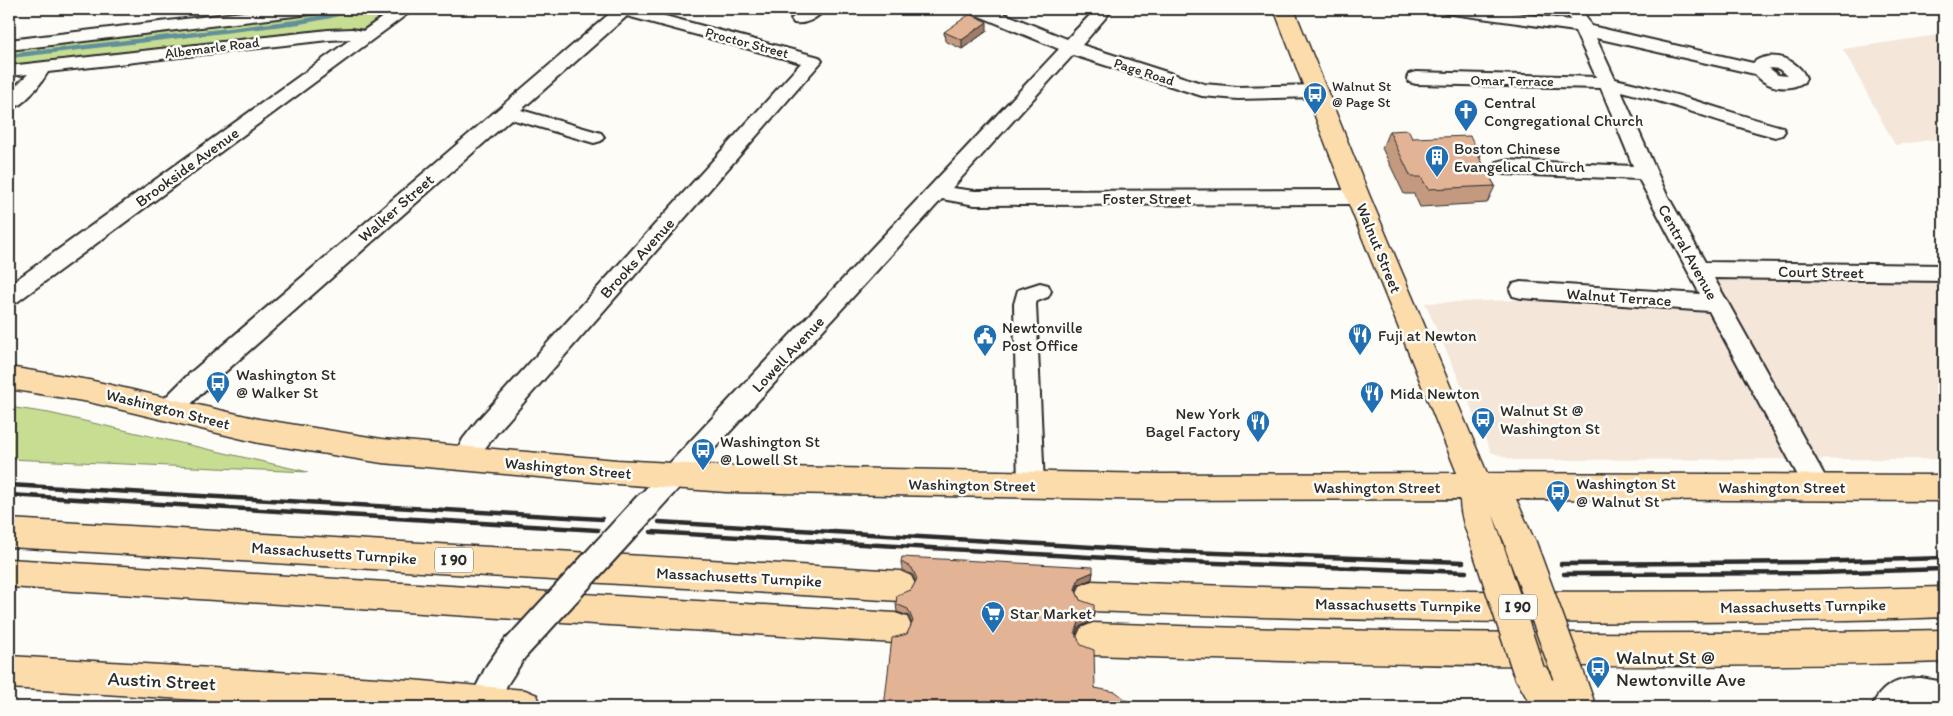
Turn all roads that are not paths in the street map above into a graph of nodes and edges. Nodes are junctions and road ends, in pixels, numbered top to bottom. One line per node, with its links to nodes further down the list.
1 (310, 9): 12 (street, Albemarle Road)
2 (405, 9): 11 (street)
3 (624, 9): 14 (street, Proctor Street); 22 (street, Walker Street)
4 (816, 9): 9 (street)
5 (978, 9): 13 (street, Page Road)
6 (1105, 9): 13 (street, Lowell Avenue)
7 (1284, 9): 20 (main road, Walnut Street)
8 (1452, 9): 10 (street)
9 (800, 19)
10 (1580, 22): 16 (street); 19 (street, Central Avenue)
11 (366, 38): 15 (street, Albemarle Road); 33 (street, Brookside Avenue)
12 (9, 45)
13 (1070, 47): 20 (street, Page Road); 27 (street, Lowell Avenue)
14 (813, 61): 37 (street, Brooks Avenue)
15 (42, 67): 17 (street, Albemarle Road); 21 (street)
16 (1760, 70)
17 (9, 71)
18 (1416, 78): 19 (street, Omar Terrace)
19 (1608, 83): 23 (street, Omar Terrace); 26 (street, Central Avenue)
20 (1318, 91): 28 (main road, Walnut Street)
21 (9, 104)
22 (507, 112): 24 (street); 36 (street, Walker Street)
23 (1774, 131)
24 (594, 137)
25 (1504, 167): 26 (street)
26 (1646, 173): 29 (street, Central Avenue)
27 (938, 191): 28 (street, Foster Street); 38 (street, Lowell Avenue)
28 (1358, 197): 40 (main road, Walnut Street)
29 (1698, 270): 30 (street, Court Street); 34 (street, Central Avenue)
30 (1944, 274)
31 (1522, 290): 34 (street, Walnut Terrace)
32 (1040, 292): 39 (street)
33 (9, 296)
34 (1716, 303): 41 (street, Central Avenue)
35 (9, 378): 36 (main road, Washington Street)
36 (169, 410): 37 (main road, Washington Street)
37 (466, 459): 38 (main road, Washington Street)
38 (675, 476): 39 (main road, Washington Street); 55 (street, Lowell Avenue, bridge)
39 (1031, 486): 40 (main road, Washington Street)
40 (1478, 486): 41 (main road, Washington Street); 52 (main road, Walnut Street, bridge); 59 (main road, Walnut Street, bridge)
41 (1818, 488): 42 (main road, Washington Street)
42 (1944, 488)
43 (9, 532): 45 (main road, Massachusetts Turnpike / I 90)
44 (9, 573): 48 (main road)
45 (900, 586)
46 (1092, 596): 47 (main road, Massachusetts Turnpike / I 90)
47 (1944, 602)
48 (894, 628)
49 (1092, 639): 50 (main road)
50 (1944, 646)
51 (9, 672): 54 (main road, Austin Street)
52 (1529, 672): 57 (main road, Walnut Street); 58 (main road)
53 (1944, 696): 60 (street)
54 (348, 700): 55 (main road, Austin Street)
55 (482, 705): 56 (main road, Austin Street)
56 (526, 707)
57 (1540, 707)
58 (1551, 707)
59 (1579, 707)
60 (1887, 707)

